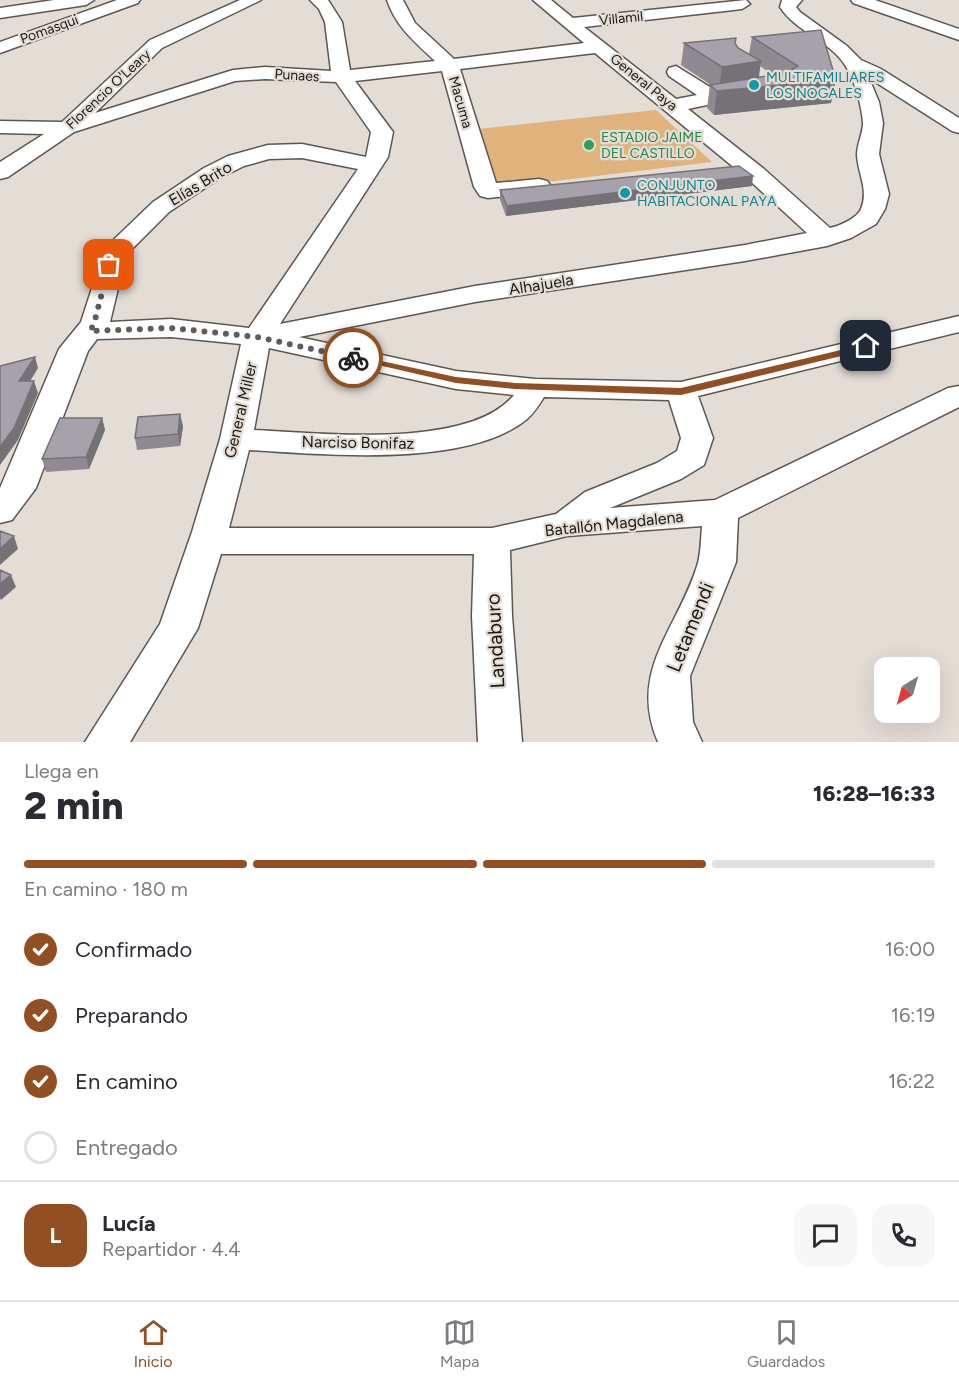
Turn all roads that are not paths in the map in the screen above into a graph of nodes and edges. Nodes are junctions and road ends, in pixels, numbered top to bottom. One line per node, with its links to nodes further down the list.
1 (86, 0): 10 (street)
2 (132, 0): 14 (street, Pomasqui)
3 (253, 0): 23 (street, Florencio O'Leary)
4 (318, 0): 18 (street, General Miller)
5 (396, 0): 16 (street, Macuma)
6 (542, 0): 11 (street, General Paya)
7 (794, 0): 15 (street)
8 (859, 0): 12 (street)
9 (742, 4): 11 (street, Villamil)
10 (0, 13)
11 (571, 23): 13 (street, General Paya)
12 (959, 34)
13 (600, 47): 16 (street, Punaes); 21 (street, General Paya)
14 (0, 48)
15 (854, 64): 24 (street); 30 (street, Alhajuela)
16 (450, 65): 18 (street, Punaes); 29 (street, Macuma)
17 (676, 72): 20 (street)
18 (343, 77): 23 (street, Punaes); 25 (street, General Miller)
19 (736, 95): 20 (street)
20 (714, 98): 21 (street)
21 (672, 106): 26 (street, General Paya)
22 (0, 127): 23 (street, Punaes)
23 (67, 128): 28 (street, Florencio O'Leary)
24 (959, 128)
25 (373, 165): 32 (street, Elías Brito); 33 (street, General Miller)
26 (745, 166): 27 (street); 30 (street, General Paya)
27 (711, 169)
28 (0, 172)
29 (559, 185)
30 (826, 238): 33 (street, Alhajuela)
31 (959, 324): 35 (street)
32 (90, 331): 33 (street); 38 (street, Elías Brito)
33 (257, 337): 34 (street); 37 (street, General Miller)
34 (535, 388): 35 (street); 37 (street, Narciso Bonifaz)
35 (681, 392): 41 (street)
36 (959, 395): 40 (street, Batallón Magdalena)
37 (236, 439): 42 (street, General Miller)
38 (12, 479): 39 (street, Elías Brito)
39 (0, 511)
40 (721, 512): 41 (street, Batallón Magdalena); 46 (street, Letamendi)
41 (567, 524): 43 (street, Batallón Magdalena)
42 (207, 541): 43 (street, Batallón Magdalena); 44 (street, General Miller)
43 (492, 541): 45 (street, Landaburo)
44 (107, 742)
45 (500, 742)
46 (680, 742)

